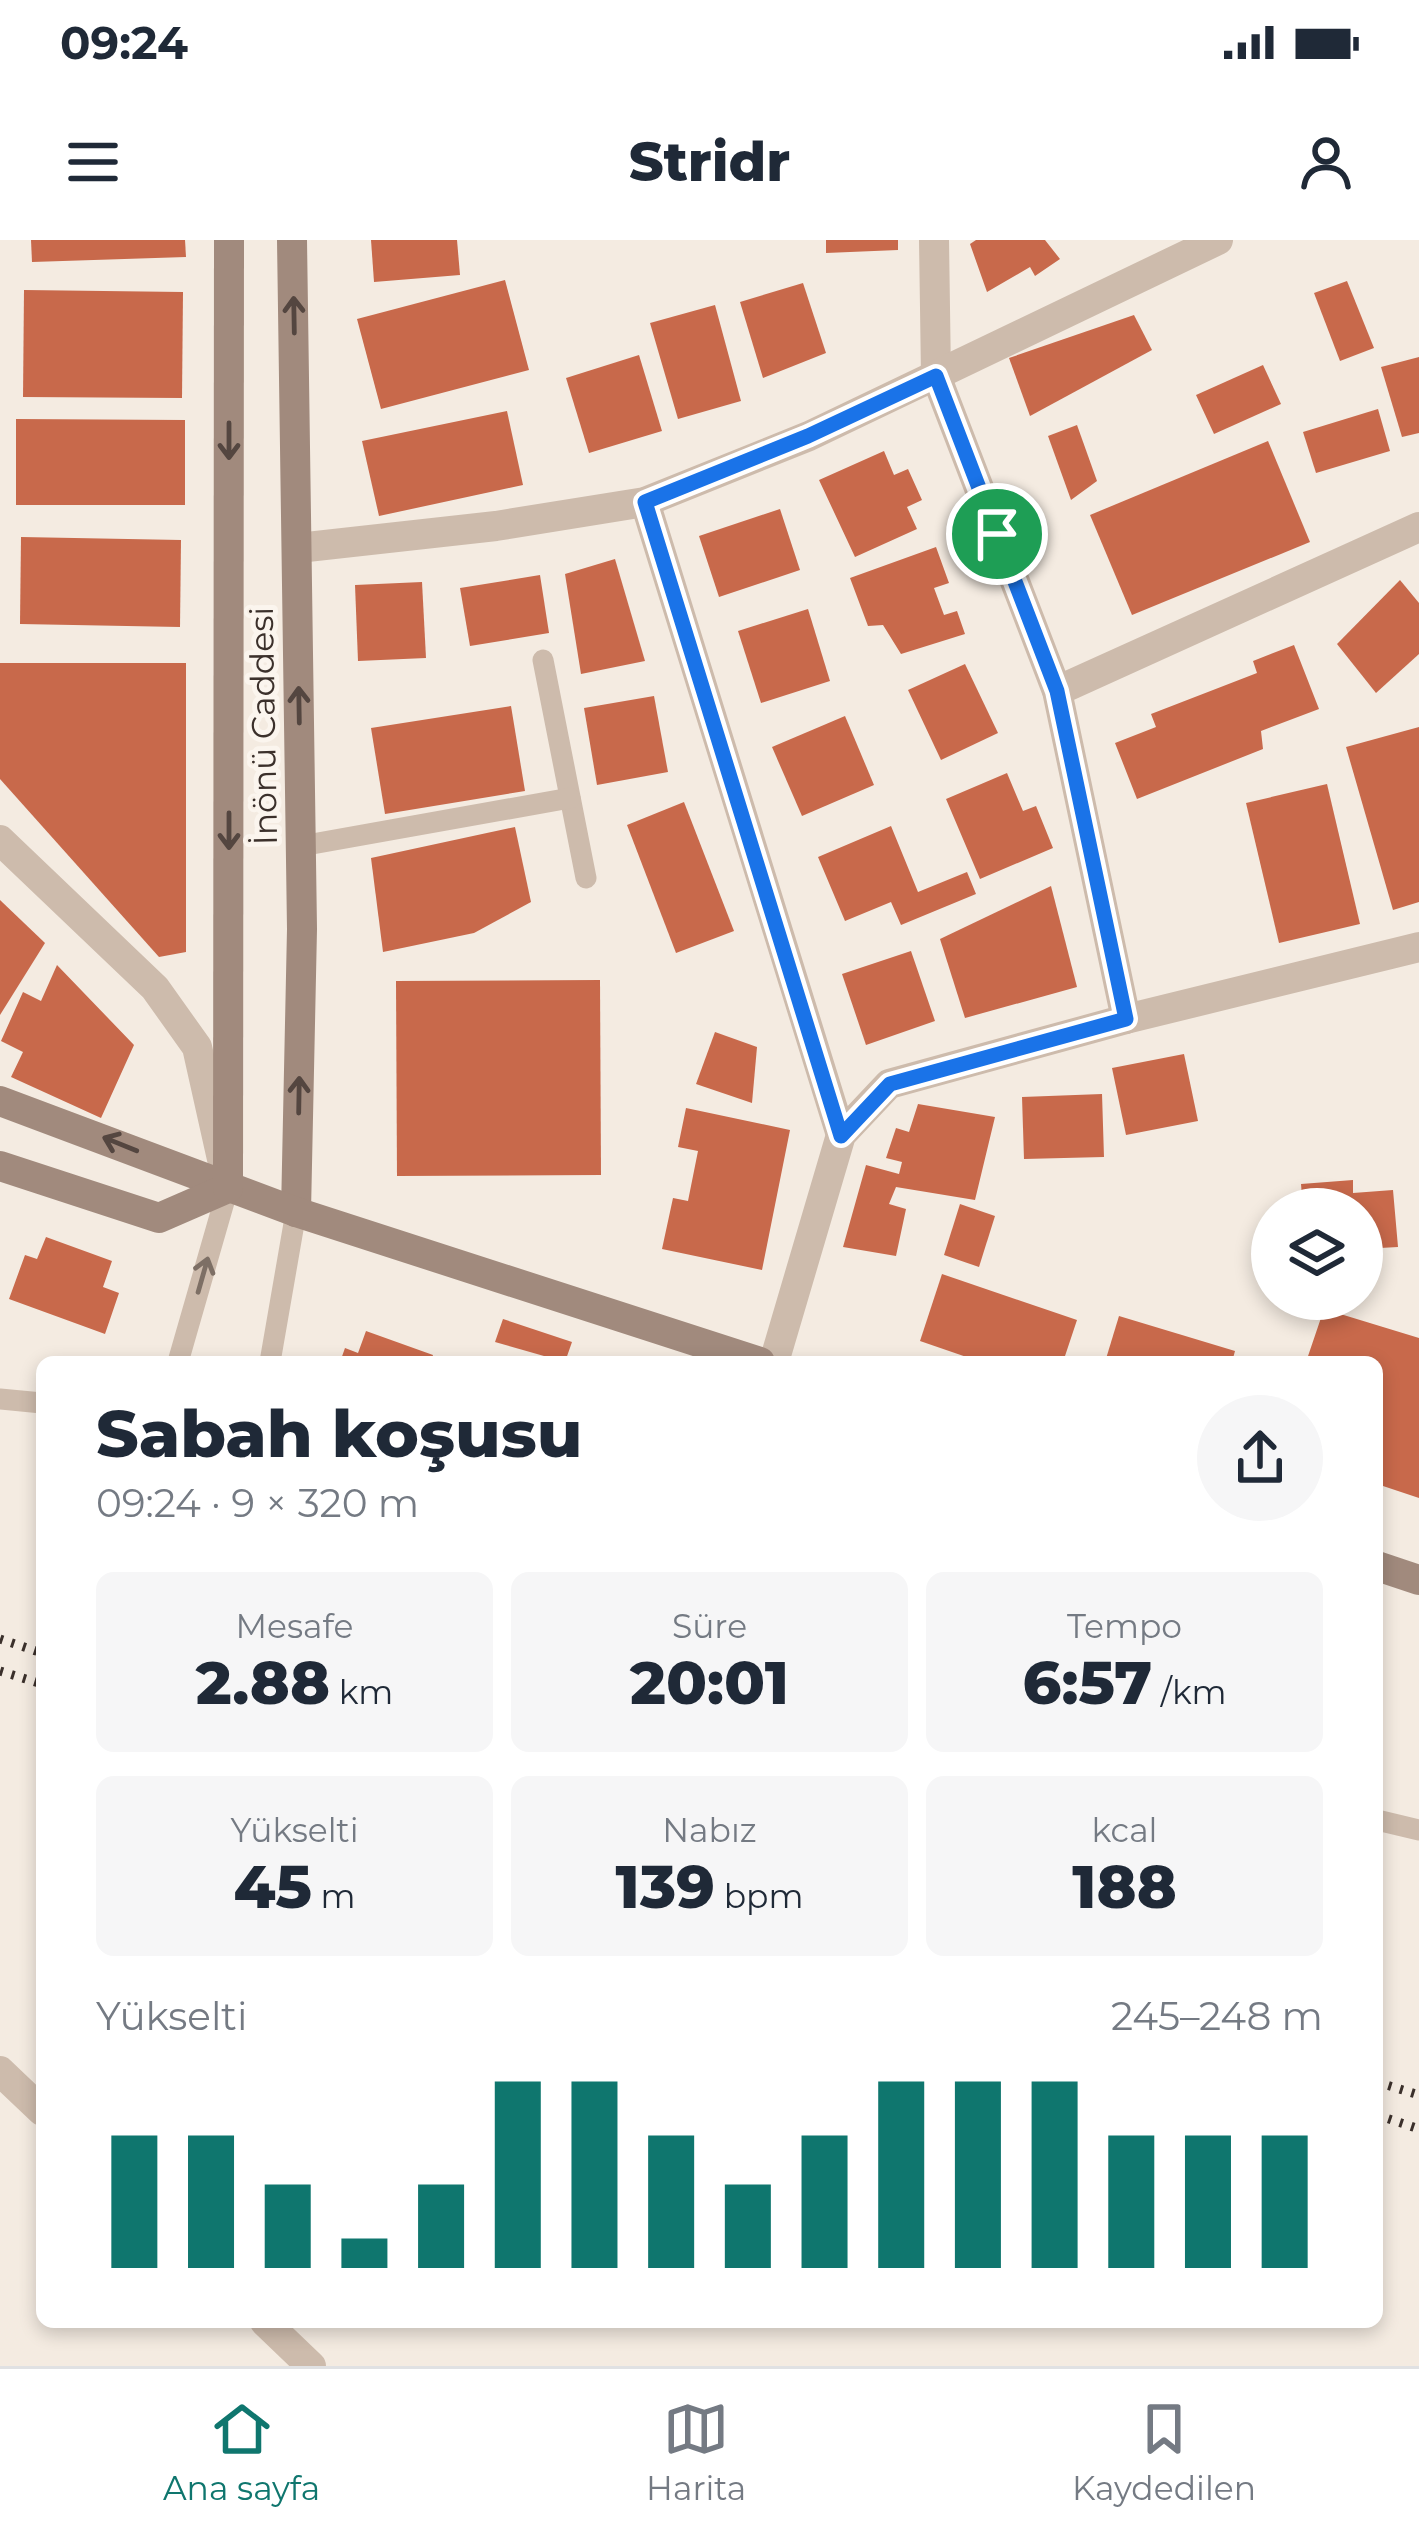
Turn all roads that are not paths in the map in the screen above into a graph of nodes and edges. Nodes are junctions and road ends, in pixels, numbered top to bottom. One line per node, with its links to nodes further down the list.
1 (229, 240): 20 (main road, one-way to 20)
2 (292, 240): 8 (main road, İnönü Caddesi, one-way to 2)
3 (934, 240): 5 (street)
4 (1218, 240): 5 (street)
5 (936, 376): 6 (street); 10 (street)
6 (645, 502): 8 (street); 18 (street)
7 (1419, 526): 10 (street)
8 (298, 548): 13 (main road, İnönü Caddesi, one-way to 8)
9 (542, 661): 11 (lane)
10 (1057, 691): 16 (street)
11 (569, 798): 13 (lane); 14 (lane)
12 (0, 840): 20 (street)
13 (301, 846): 21 (main road, İnönü Caddesi, one-way to 13)
14 (586, 878)
15 (1419, 947): 16 (street)
16 (1126, 1019): 18 (street)
17 (0, 1101): 20 (main road, one-way to 17)
18 (841, 1136): 25 (street)
19 (0, 1166): 20 (main road)
20 (228, 1188): 21 (main road); 22 (lane, one-way to 20)
21 (296, 1212): 23 (lane); 24 (main road)
22 (180, 1356)
23 (271, 1356)
24 (741, 1356)
25 (776, 1356)
26 (0, 1399): 27 (lane)
27 (36, 1402)
28 (1383, 1568): 29 (main road)
29 (1419, 1580)
30 (1383, 1822): 31 (lane)
31 (1419, 1831)
32 (0, 2071): 33 (street)
33 (36, 2105)
34 (271, 2328): 35 (street)
35 (311, 2366)

